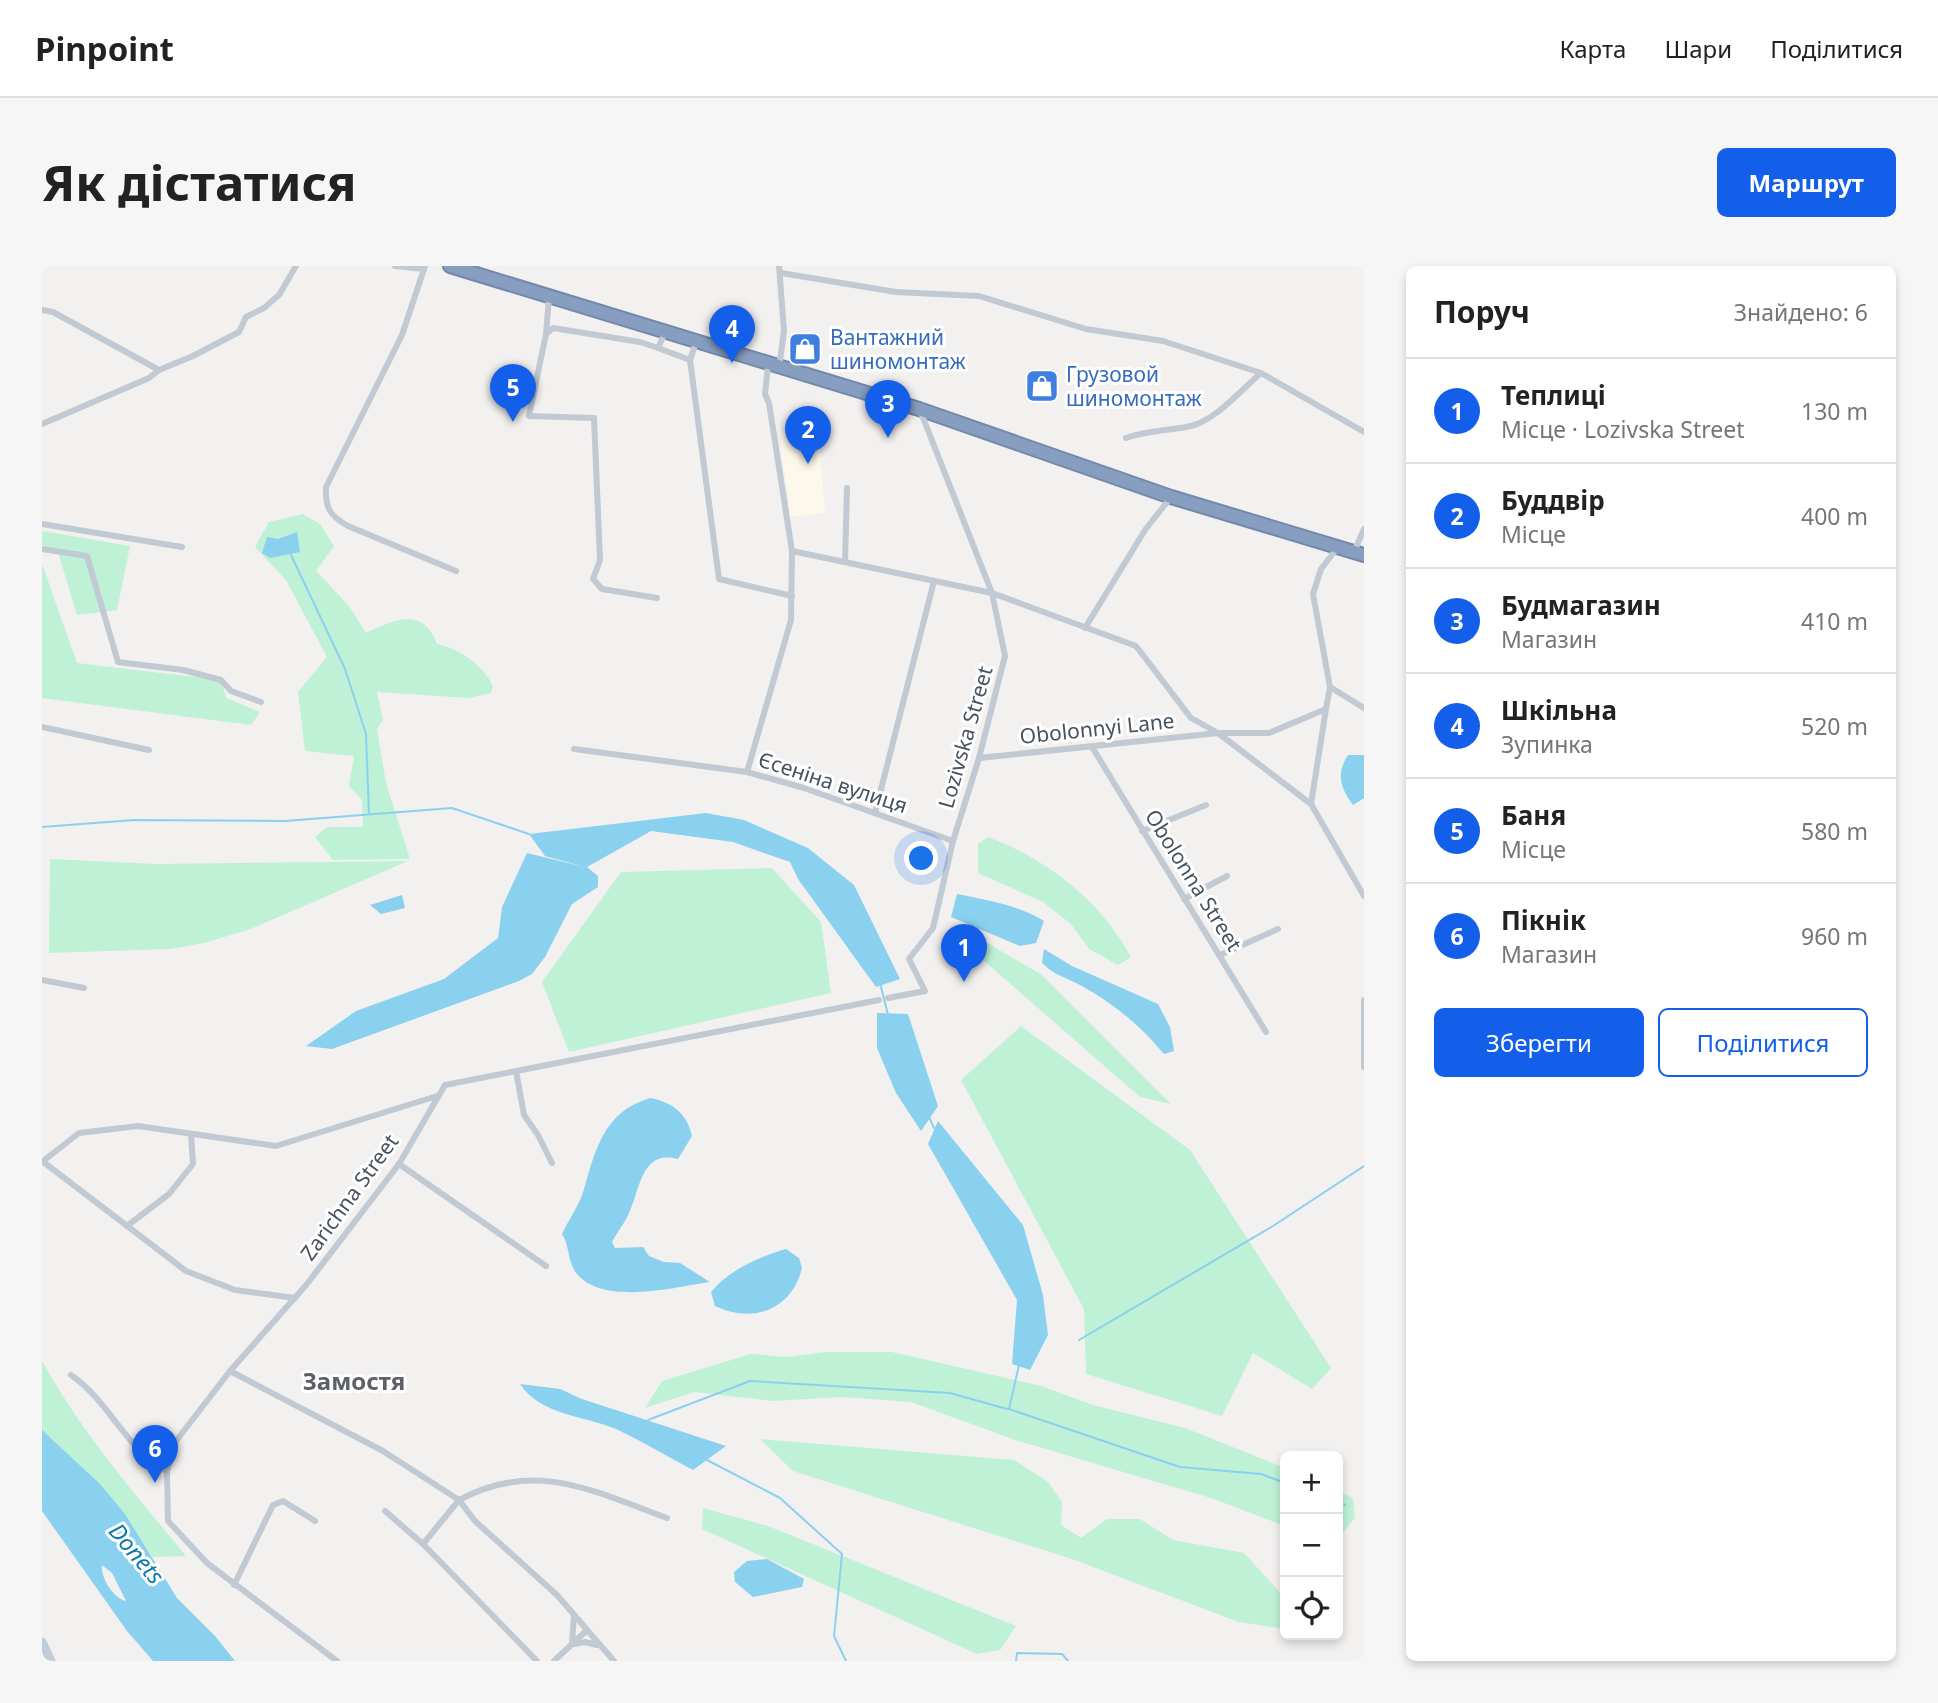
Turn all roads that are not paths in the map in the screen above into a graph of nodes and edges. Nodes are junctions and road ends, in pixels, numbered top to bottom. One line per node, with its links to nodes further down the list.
1 (296, 266): 15 (street)
2 (395, 266): 5 (street)
3 (450, 266): 7 (highway)
4 (792, 266): 6 (street)
5 (424, 268): 31 (street)
6 (780, 270): 14 (street); 16 (street)
7 (549, 297): 9 (highway); 10 (street)
8 (42, 310): 15 (street)
9 (665, 333): 11 (highway); 12 (street)
10 (546, 334): 12 (street); 35 (street)
11 (696, 342): 13 (street); 14 (highway)
12 (657, 348): 13 (street)
13 (690, 360): 34 (street)
14 (773, 366): 17 (highway); 28 (street)
15 (159, 370): 18 (street)
16 (1261, 373): 19 (street); 20 (street)
17 (919, 409): 22 (highway); 33 (street, Lozivska Street)
18 (42, 424)
19 (1364, 432)
20 (1126, 438)
21 (847, 488): 30 (street)
22 (1171, 497): 26 (highway); 36 (street)
23 (42, 524): 25 (street)
24 (1364, 529): 29 (street)
25 (182, 547)
26 (1338, 547): 29 (highway); 37 (street)
27 (42, 549): 38 (street)
28 (792, 551): 30 (street); 34 (street)
29 (1359, 554)
30 (845, 562): 32 (street)
31 (456, 571)
32 (934, 581): 33 (street); 50 (street)
33 (992, 593): 36 (street); 46 (street, Lozivska Street)
34 (792, 596): 47 (street)
35 (657, 598)
36 (1084, 628): 42 (street)
37 (1330, 687): 39 (street); 40 (street)
38 (261, 702)
39 (1364, 708)
40 (1326, 709): 42 (street, Obolonnyi Lane); 48 (street)
41 (42, 727): 45 (street)
42 (1218, 733): 43 (street, Obolonnyi Lane); 48 (street)
43 (1092, 747): 46 (street, Obolonnyi Lane); 51 (street, Obolonna Street)
44 (574, 749): 47 (street, Єсеніна вулиця)
45 (149, 750)
46 (979, 758): 52 (street, Lozivska Street)
47 (747, 772): 50 (street, Єсеніна вулиця)
48 (1311, 804): 54 (street)
49 (1206, 805): 51 (street)
50 (875, 813): 52 (street, Єсеніна вулиця)
51 (1142, 831): 55 (street, Obolonna Street)
52 (953, 841): 60 (street, Lozivska Street)
53 (1227, 876): 55 (street)
54 (1364, 896)
55 (1184, 899): 57 (street, Obolonna Street)
56 (1278, 929): 57 (street)
57 (1220, 955): 63 (street, Obolonna Street)
58 (42, 980): 59 (street)
59 (84, 988)
60 (888, 998)
61 (879, 1000): 65 (street)
62 (1364, 1000): 64 (street)
63 (1266, 1032)
64 (1364, 1067)
65 (516, 1071): 66 (street); 69 (street)
66 (437, 1096): 67 (street); 70 (street, Zarichna Street)
67 (191, 1134): 68 (street); 71 (street)
68 (42, 1161): 71 (street)
69 (552, 1163)
70 (399, 1164): 72 (street); 73 (street, Zarichna Street)
71 (127, 1226): 73 (street)
72 (546, 1266)
73 (295, 1298): 74 (street, Zarichna Street)
74 (230, 1371): 76 (street, Zarichna Street); 77 (street)
75 (71, 1375): 76 (street)
76 (167, 1471): 82 (street, Zarichna Street)
77 (459, 1500): 79 (street); 81 (street); 83 (street)
78 (385, 1511): 81 (street)
79 (667, 1518)
80 (315, 1521): 82 (street)
81 (423, 1544): 90 (street)
82 (234, 1585): 89 (street)
83 (574, 1616): 84 (street); 86 (street)
84 (586, 1631): 86 (street); 87 (street)
85 (42, 1642): 88 (street)
86 (572, 1644): 87 (street); 91 (street)
87 (598, 1646): 92 (street)
88 (51, 1661)
89 (337, 1661)
90 (537, 1661)
91 (554, 1661)
92 (614, 1661)

